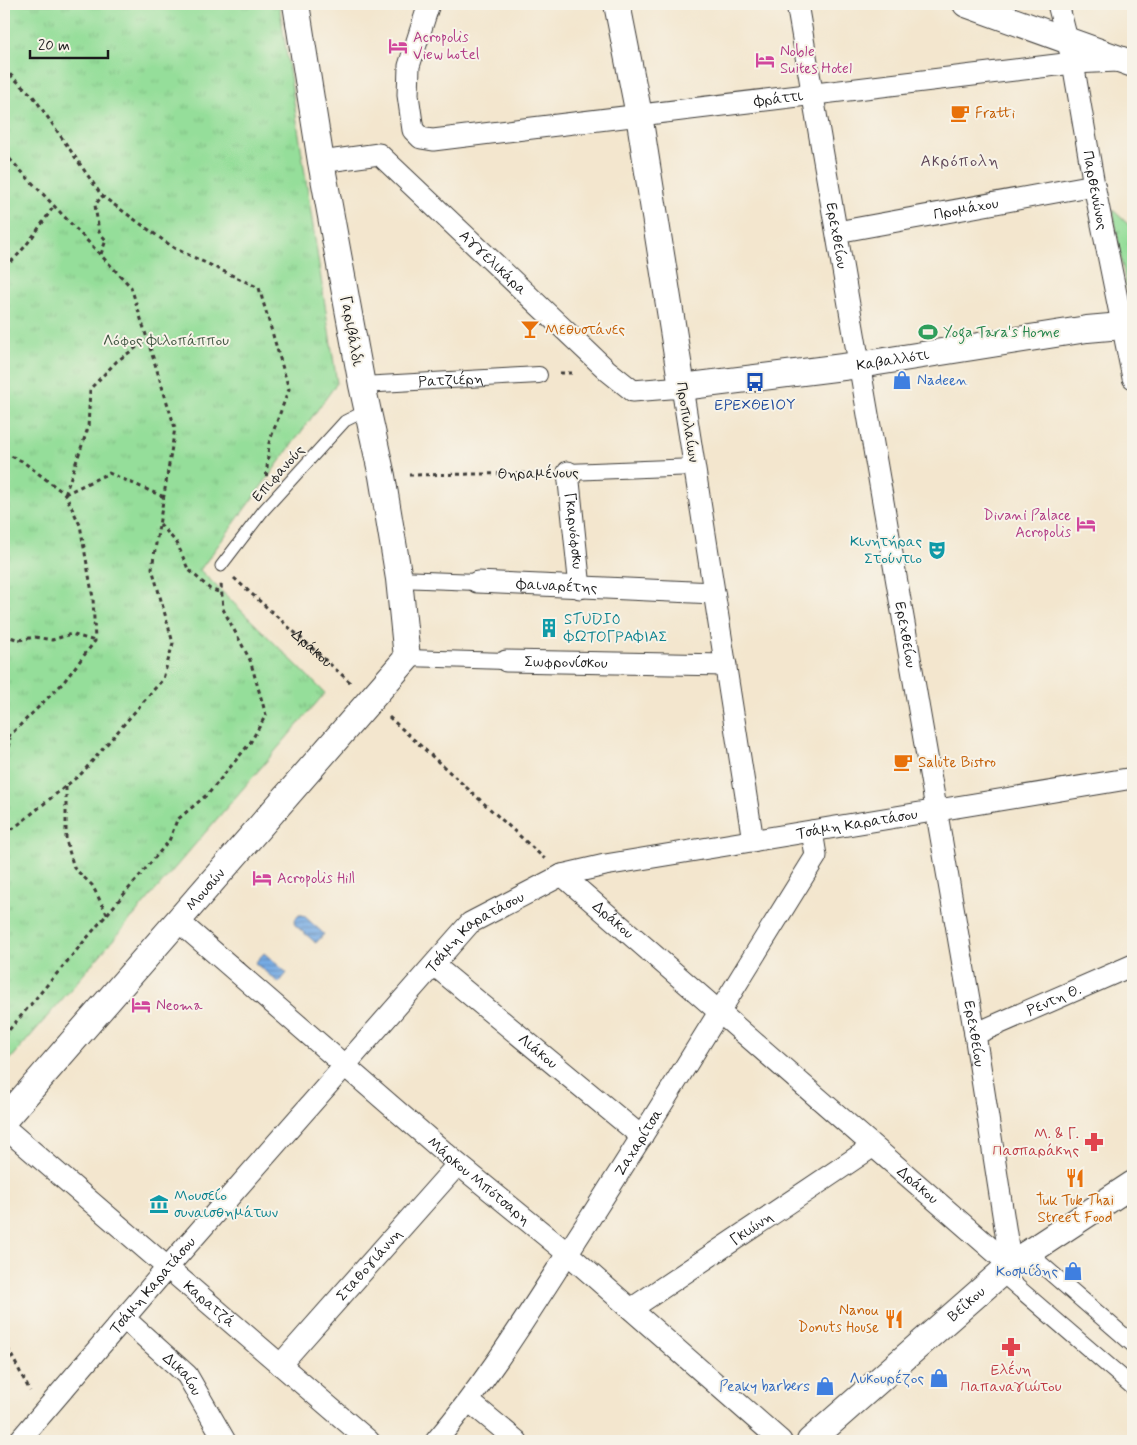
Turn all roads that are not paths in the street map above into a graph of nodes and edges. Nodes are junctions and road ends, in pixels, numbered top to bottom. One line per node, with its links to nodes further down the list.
1 (296, 4): 11 (street, Γαριβάλδι)
2 (429, 4): 10 (street, Φράττι)
3 (617, 4): 10 (street, Προπυλαίων)
4 (797, 4): 9 (street, Ερεχθείου)
5 (966, 4): 7 (street)
6 (1058, 4): 7 (street, Παρθενώνος)
7 (1069, 51): 8 (street); 9 (street, Φράττι); 12 (street, Παρθενώνος)
8 (1129, 62)
9 (813, 94): 10 (street, Φράττι); 13 (street, Ερεχθείου)
10 (638, 115): 18 (street, Προπυλαίων)
11 (321, 162): 18 (street, Αγγελικάρα); 19 (street, Γαριβάλδι)
12 (1094, 185): 13 (street, Προμάχου); 14 (street, Παρθενώνος)
13 (837, 232): 15 (street, Ερεχθείου)
14 (1128, 326): 15 (street, Καβαλλότι); 17 (street, Παρθενώνος)
15 (859, 365): 18 (street, Καβαλλότι); 31 (street, Ερεχθείου)
16 (539, 375): 19 (street, Ρατζιέρη)
17 (1133, 378)
18 (682, 387): 20 (street, Προπυλαίων)
19 (364, 397): 22 (lane, Επιφανούς); 23 (street, Γαριβάλδι)
20 (694, 466): 21 (street, Θηραμένους); 26 (street, Προπυλαίων)
21 (568, 472): 25 (street, Γκαρνόφσκυ)
22 (221, 566)
23 (399, 579): 24 (street, Φαιναρέτης); 27 (street, Γαριβάλδι)
24 (477, 582): 25 (street, Φαιναρέτης)
25 (580, 588): 26 (street, Φαιναρέτης)
26 (714, 593): 29 (street, Προπυλαίων)
27 (407, 658): 28 (street, Σωφρονίσκου); 35 (street, Μουσών)
28 (506, 661): 29 (street, Σωφρονίσκου)
29 (726, 665): 33 (street, Προπυλαίων)
30 (1133, 778): 31 (street, Τσάμη Καρατάσου)
31 (937, 811): 32 (street, Τσάμη Καρατάσου); 39 (street, Ερεχθείου)
32 (812, 831): 33 (street, Τσάμη Καρατάσου); 38 (street, Ζαχαρίτσα)
33 (753, 840): 34 (street, Τσάμη Καρατάσου)
34 (562, 875): 36 (street, Τσάμη Καρατάσου); 38 (street, Δράκου)
35 (177, 920): 40 (street, Μάρκου Μπότσαρη); 41 (street, Μουσών)
36 (434, 964): 40 (street, Τσάμη Καρατάσου); 43 (street, Λιάκου)
37 (1133, 965): 39 (street, Ρεντη Θ.)
38 (718, 1012): 43 (street, Ζαχαρίτσα); 44 (street, Δράκου)
39 (975, 1034): 48 (street, Ερεχθείου)
40 (345, 1064): 45 (street, Μάρκου Μπότσαρη); 49 (street, Τσάμη Καρατάσου)
41 (4, 1120)
42 (4, 1127): 49 (street, Καρατζά)
43 (642, 1137): 47 (street, Ζαχαρίτσα)
44 (872, 1147): 48 (street, Δράκου); 50 (street, Γκιώνη)
45 (458, 1164): 47 (street, Μάρκου Μπότσαρη); 53 (street, Σταθογιάννη)
46 (1133, 1184): 48 (street, Βεΐκου)
47 (567, 1253): 50 (street, Μάρκου Μπότσαρη); 55 (street, Ζαχαρίτσα)
48 (1013, 1264): 52 (street, Δράκου); 54 (street, Δράκου); 62 (street, Βεΐκου)
49 (167, 1268): 51 (street, Τσάμη Καρατάσου); 53 (street, Καρατζά)
50 (632, 1309): 61 (street, Μάρκου Μπότσαρη)
51 (125, 1319): 56 (street, Τσάμη Καρατάσου); 57 (street, Δικαίου)
52 (1133, 1344)
53 (280, 1365): 58 (street, Καρατζά)
54 (1133, 1386)
55 (470, 1402): 59 (street, Ζαχαρίτσα); 60 (street)
56 (19, 1441)
57 (225, 1441)
58 (369, 1441)
59 (436, 1441)
60 (517, 1441)
61 (781, 1441)
62 (810, 1441)

